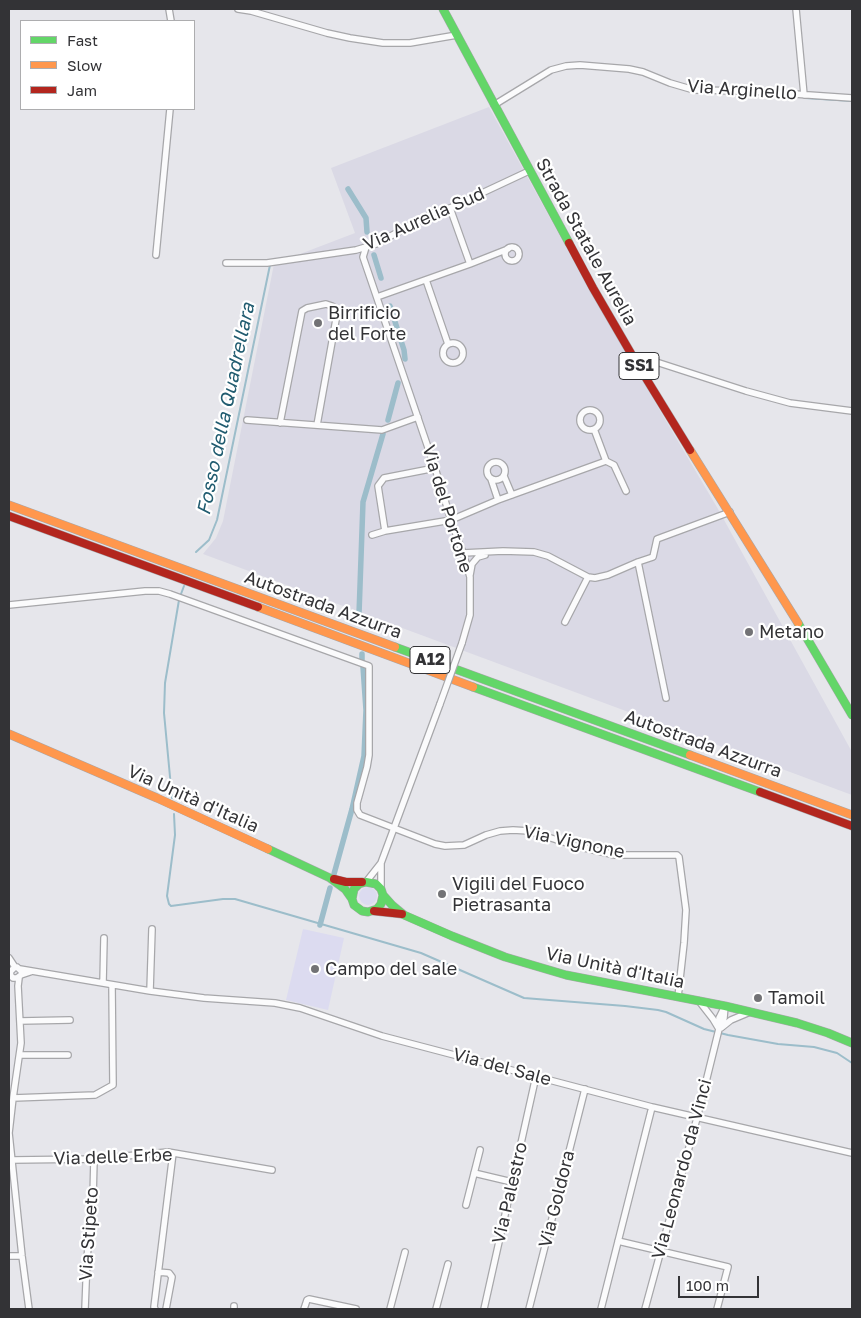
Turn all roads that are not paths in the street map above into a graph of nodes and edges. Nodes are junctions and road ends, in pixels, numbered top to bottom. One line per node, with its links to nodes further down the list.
1 (238, 9): 4 (street)
2 (443, 9): 4 (main road, Strada Statale Aurelia / SS1)
3 (796, 9): 5 (street)
4 (457, 34): 7 (main road, Strada Statale Aurelia / SS1)
5 (804, 95): 6 (street, Via Arginello); 7 (street, Via Arginello)
6 (852, 98)
7 (494, 105): 9 (main road, Strada Statale Aurelia / SS1)
8 (170, 110): 13 (street)
9 (530, 171): 10 (street, Via Aurelia Sud); 19 (main road, Strada Statale Aurelia / SS1)
10 (450, 208): 11 (street, Via Aurelia Sud); 15 (street)
11 (366, 247): 14 (street, Via Aurelia Sud); 17 (street, Via del Portone)
12 (508, 249): 15 (street)
13 (156, 255)
14 (226, 263)
15 (470, 264): 16 (street)
16 (426, 280): 17 (street); 18 (street)
17 (377, 297): 21 (street, Via del Portone)
18 (448, 344)
19 (636, 362): 20 (street); 34 (main road, Strada Statale Aurelia / SS1)
20 (852, 411)
21 (418, 417): 24 (street); 27 (street, Via del Portone)
22 (247, 420): 23 (street)
23 (280, 423): 24 (street); 24 (street)
24 (317, 425)
25 (594, 429): 26 (street)
26 (606, 461): 30 (street); 31 (street)
27 (436, 468): 36 (street, Via del Portone); 37 (street)
28 (504, 476): 29 (street); 29 (street); 31 (street)
29 (491, 480): 32 (street)
30 (626, 491)
31 (512, 495): 32 (street)
32 (498, 500): 36 (street)
33 (9, 505): 49 (main road, Autostrada Azzurra / A12)
34 (730, 512): 41 (street); 47 (main road, Strada Statale Aurelia / SS1)
35 (9, 516): 50 (main road, Autostrada Azzurra / A12)
36 (450, 520): 37 (street); 40 (street, Via del Portone)
37 (385, 531): 38 (street)
38 (372, 535)
39 (495, 552): 40 (street); 42 (street); 43 (street)
40 (463, 553): 42 (street, Via del Portone)
41 (638, 562): 43 (street); 46 (street)
42 (470, 576): 51 (street, Via del Portone, bridge)
43 (588, 577): 45 (street)
44 (9, 605): 51 (street)
45 (565, 622)
46 (666, 698)
47 (852, 714)
48 (11, 736): 53 (main road, Via Unità d'Italia)
49 (852, 815)
50 (852, 826)
51 (394, 827): 52 (street, Via del Portone); 67 (street, Via Vignone)
52 (381, 863): 54 (street, Via del Portone); 55 (street)
53 (330, 878): 54 (main road); 56 (main road, Via Unità d'Italia)
54 (364, 882): 55 (main road); 56 (main road)
55 (382, 892): 57 (main road); 58 (main road, Via Unità d'Italia)
56 (352, 899): 57 (main road)
57 (374, 910): 58 (main road)
58 (404, 915): 67 (main road, Via Unità d'Italia)
59 (152, 929): 66 (street)
60 (104, 938): 64 (street)
61 (9, 955): 62 (street)
62 (9, 958): 63 (street)
63 (15, 973): 64 (street, Via del Sale); 72 (street)
64 (103, 983): 65 (street, Via del Sale)
65 (112, 985): 66 (street, Via del Sale); 79 (street)
66 (150, 991): 77 (street, Via del Sale)
67 (678, 997): 68 (main road, Via Unità d'Italia)
68 (699, 1001): 69 (main road, Via Unità d'Italia); 73 (street)
69 (725, 1006): 70 (main road, Via Unità d'Italia); 73 (street, Via Leonardo da Vinci)
70 (750, 1012): 73 (street); 74 (main road, Via Unità d'Italia)
71 (70, 1020): 72 (street)
72 (20, 1022): 75 (street)
73 (719, 1029): 81 (street, Via Leonardo da Vinci)
74 (852, 1043)
75 (20, 1055): 76 (street); 79 (street)
76 (68, 1055)
77 (536, 1076): 78 (street, Via del Sale); 90 (street, Via Palestro)
78 (585, 1089): 80 (street, Via del Sale); 108 (street, Via Goldora)
79 (13, 1098): 82 (street)
80 (652, 1107): 81 (street, Via del Sale); 92 (street)
81 (697, 1118): 85 (street, Via del Sale); 93 (street, Via Leonardo da Vinci)
82 (9, 1134): 87 (street)
83 (480, 1150): 89 (street)
84 (172, 1153): 86 (street, Via delle Erbe); 88 (street, Via delle Erbe); 98 (street)
85 (852, 1153)
86 (94, 1159): 87 (street, Via delle Erbe); 100 (street, Via Stipeto)
87 (12, 1160): 96 (street)
88 (272, 1170)
89 (474, 1173): 90 (street); 91 (street)
90 (512, 1182): 107 (street, Via Palestro)
91 (466, 1205)
92 (618, 1241): 93 (street); 109 (street)
93 (660, 1251): 110 (street, Via Leonardo da Vinci); 111 (street)
94 (405, 1252): 105 (street)
95 (9, 1256): 96 (street)
96 (22, 1256): 99 (street)
97 (448, 1264): 106 (street)
98 (158, 1272): 101 (street); 102 (street)
99 (29, 1309)
100 (85, 1309)
101 (155, 1309)
102 (166, 1309)
103 (304, 1309): 104 (street)
104 (356, 1309)
105 (390, 1309)
106 (436, 1309)
107 (484, 1309)
108 (528, 1309)
109 (601, 1309)
110 (645, 1309)
111 (718, 1309)

